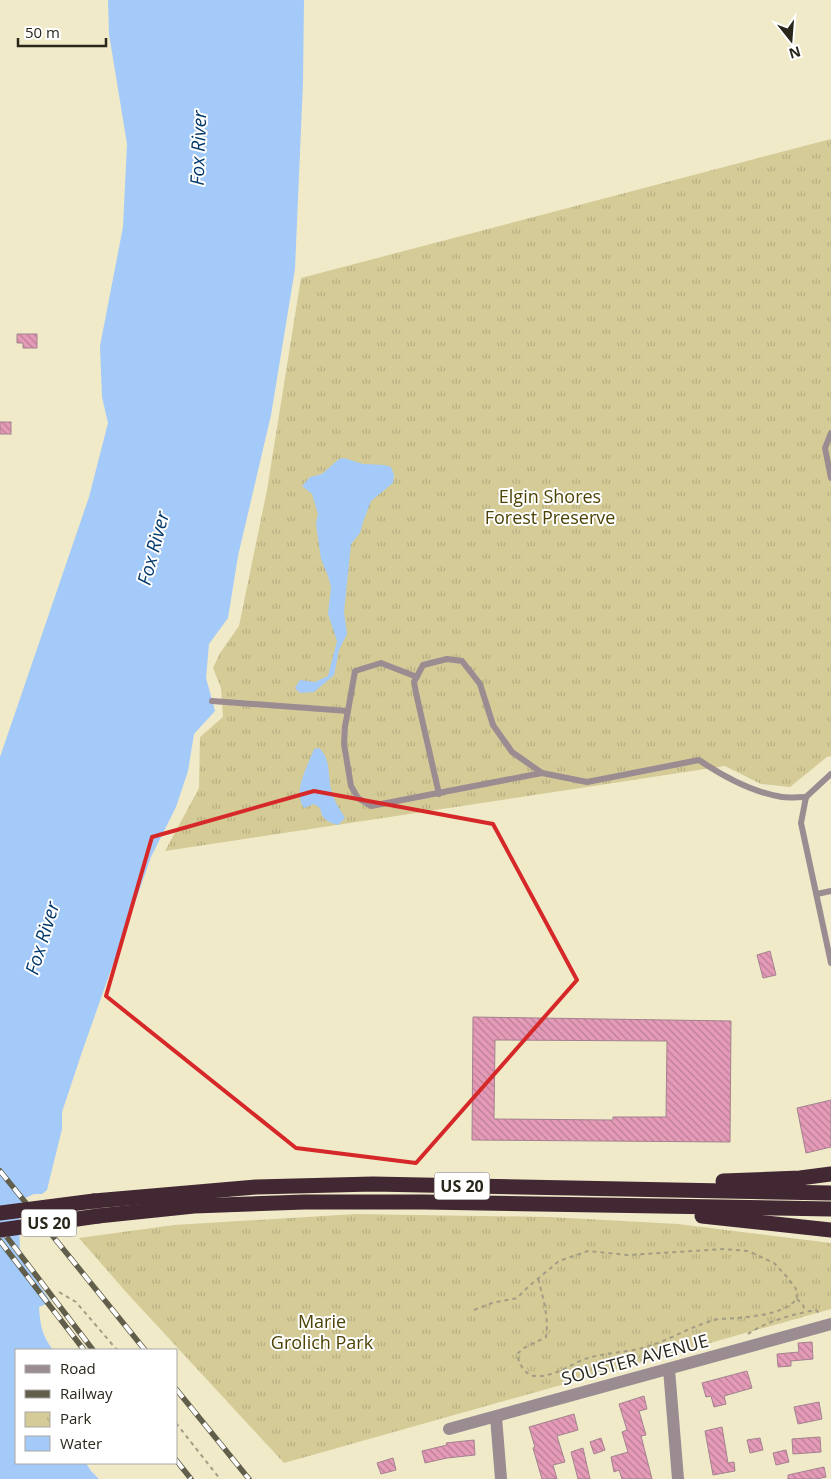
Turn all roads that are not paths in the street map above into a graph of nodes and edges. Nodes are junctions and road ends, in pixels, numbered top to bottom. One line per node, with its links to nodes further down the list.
1 (831, 433): 2 (lane)
2 (831, 478)
3 (417, 677): 5 (lane); 6 (lane); 8 (lane)
4 (212, 701): 5 (lane)
5 (348, 711): 8 (lane)
6 (542, 773): 8 (lane); 9 (lane)
7 (831, 774): 9 (lane)
8 (439, 794)
9 (806, 797): 11 (lane)
10 (831, 891): 11 (lane)
11 (817, 894): 12 (lane)
12 (831, 964)
13 (831, 1174): 14 (highway)
14 (587, 1188): 15 (highway, US 20); 17 (highway, US 20)
15 (831, 1193)
16 (609, 1206): 17 (highway, US 20); 18 (highway, US 20); 21 (highway)
17 (96, 1208): 19 (highway, US 20, bridge); 20 (highway, US 20, bridge)
18 (831, 1209)
19 (0, 1213)
20 (0, 1230)
21 (831, 1230)
22 (831, 1324): 23 (street, SOUSTER AVENUE)
23 (669, 1369): 24 (street, SOUSTER AVENUE); 27 (street)
24 (496, 1417): 25 (street, SOUSTER AVENUE); 26 (street)
25 (449, 1429)
26 (501, 1479)
27 (678, 1479)

